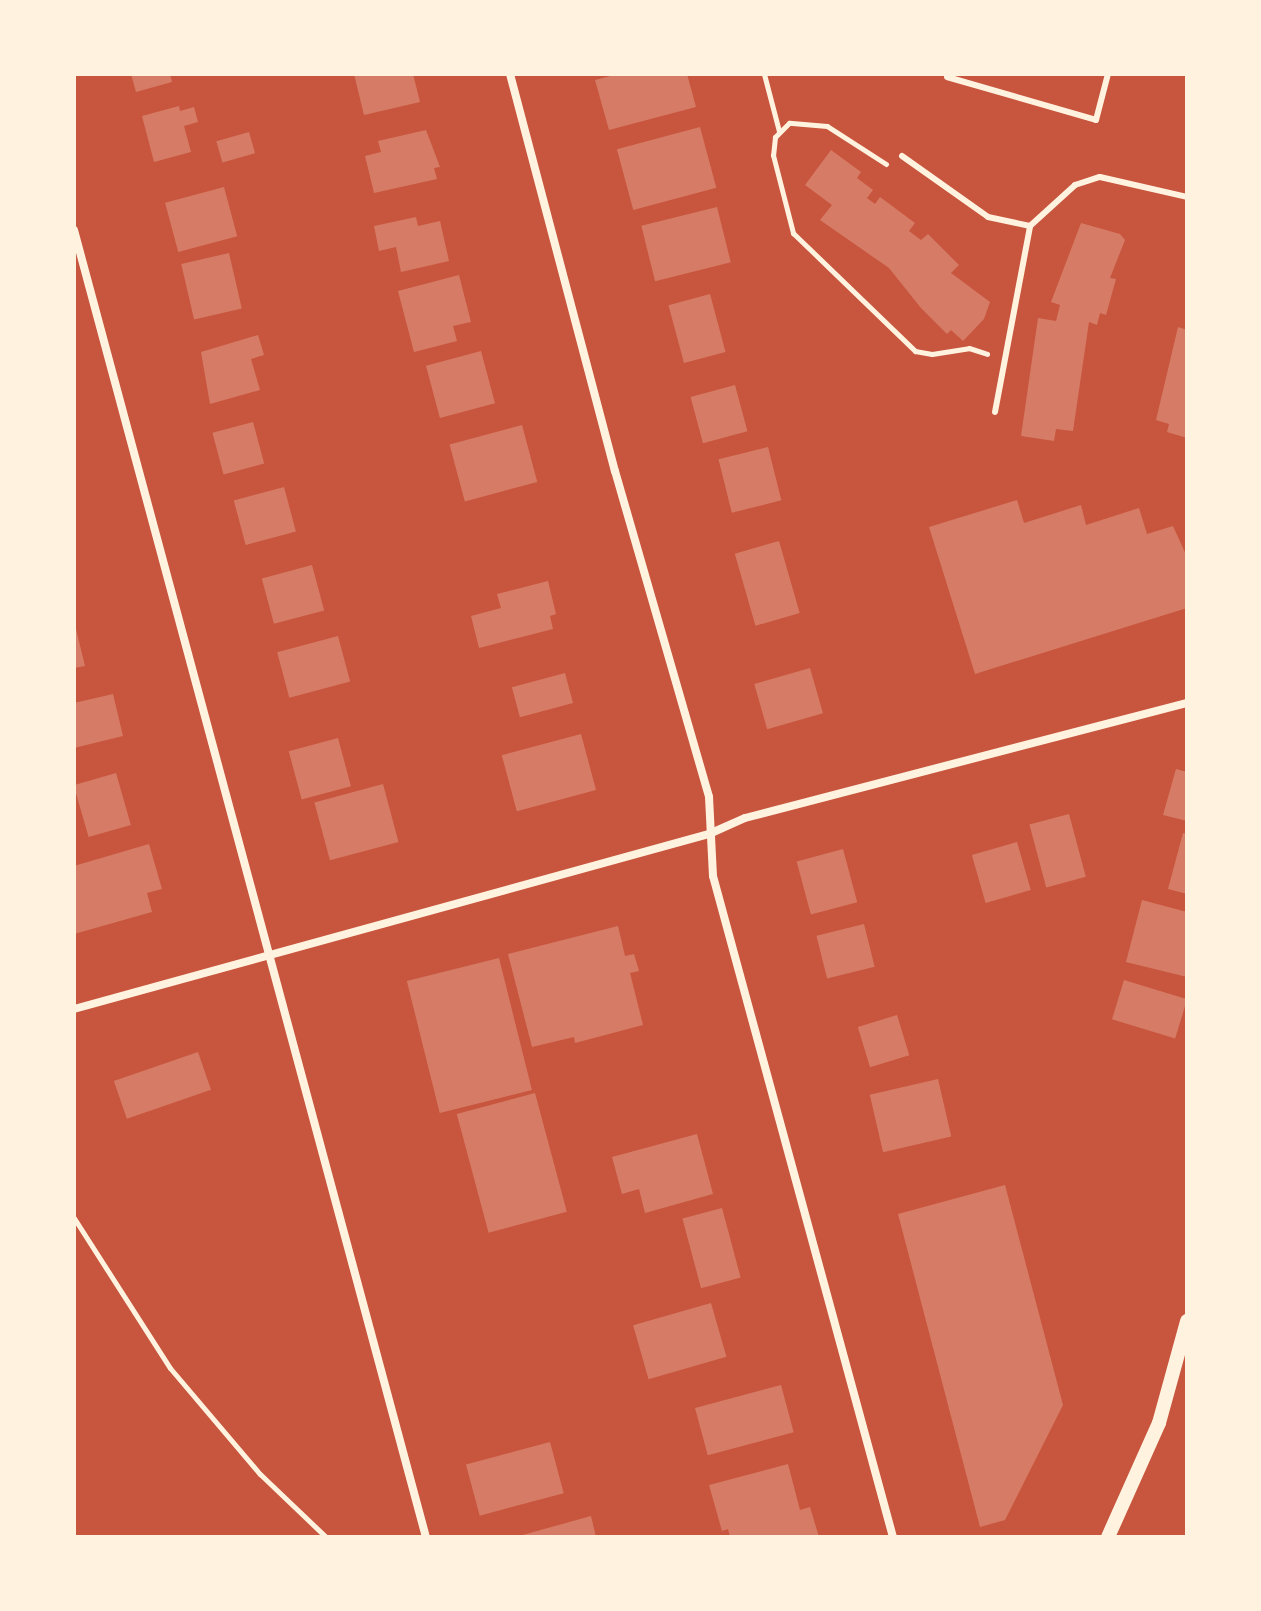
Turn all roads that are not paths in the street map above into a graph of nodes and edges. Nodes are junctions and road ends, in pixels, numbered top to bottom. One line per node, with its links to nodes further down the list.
1 (510, 74): 10 (street)
2 (1108, 74): 3 (lane)
3 (947, 77)
4 (902, 156): 6 (lane)
5 (1187, 197): 6 (lane)
6 (1030, 226): 8 (lane)
7 (74, 230): 11 (street)
8 (995, 412)
9 (1187, 703): 10 (street)
10 (709, 834): 11 (street); 15 (street)
11 (266, 955): 12 (street); 14 (street)
12 (74, 1009)
13 (1187, 1321): 16 (street)
14 (426, 1537)
15 (893, 1537)
16 (1108, 1537)

